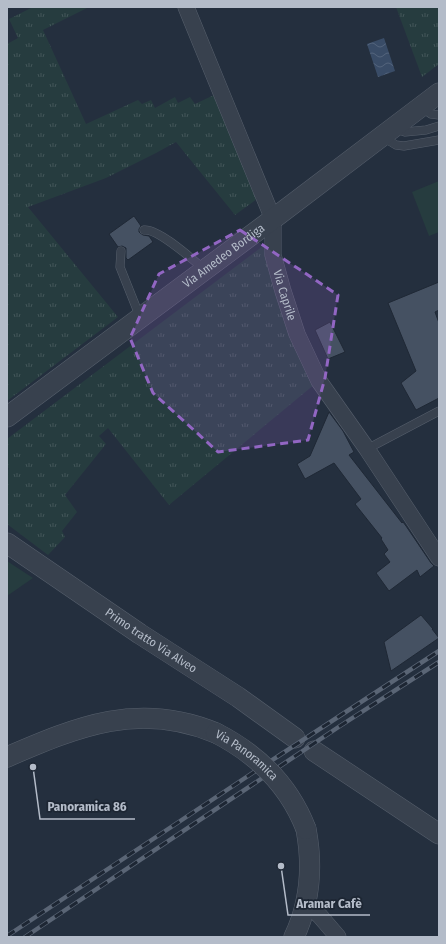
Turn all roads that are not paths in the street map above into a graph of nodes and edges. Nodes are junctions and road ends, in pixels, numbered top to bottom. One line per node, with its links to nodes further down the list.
1 (186, 7): 8 (street, Via Caprile)
2 (439, 93): 3 (street, Via Amedeo Bordiga)
3 (421, 107): 4 (lane); 6 (street, Via Amedeo Bordiga)
4 (439, 115)
5 (439, 126): 6 (lane)
6 (388, 132): 7 (lane); 8 (street, Via Amedeo Bordiga)
7 (439, 140)
8 (273, 219): 11 (street, Via Amedeo Bordiga); 15 (street, Via Caprile)
9 (144, 230): 11 (lane)
10 (121, 251): 12 (lane)
11 (205, 270): 12 (street, Via Amedeo Bordiga)
12 (140, 318): 14 (street, Via Amedeo Bordiga)
13 (439, 412): 15 (lane)
14 (7, 417)
15 (367, 450): 17 (street, Via Caprile)
16 (7, 543): 18 (street, Primo tratto Via Alveo)
17 (439, 558)
18 (295, 738)
19 (314, 752): 21 (street)
20 (7, 757): 22 (street, Via Panoramica, bridge)
21 (439, 834)
22 (305, 902): 23 (street, Via Panoramica); 24 (street)
23 (294, 937)
24 (338, 937)

